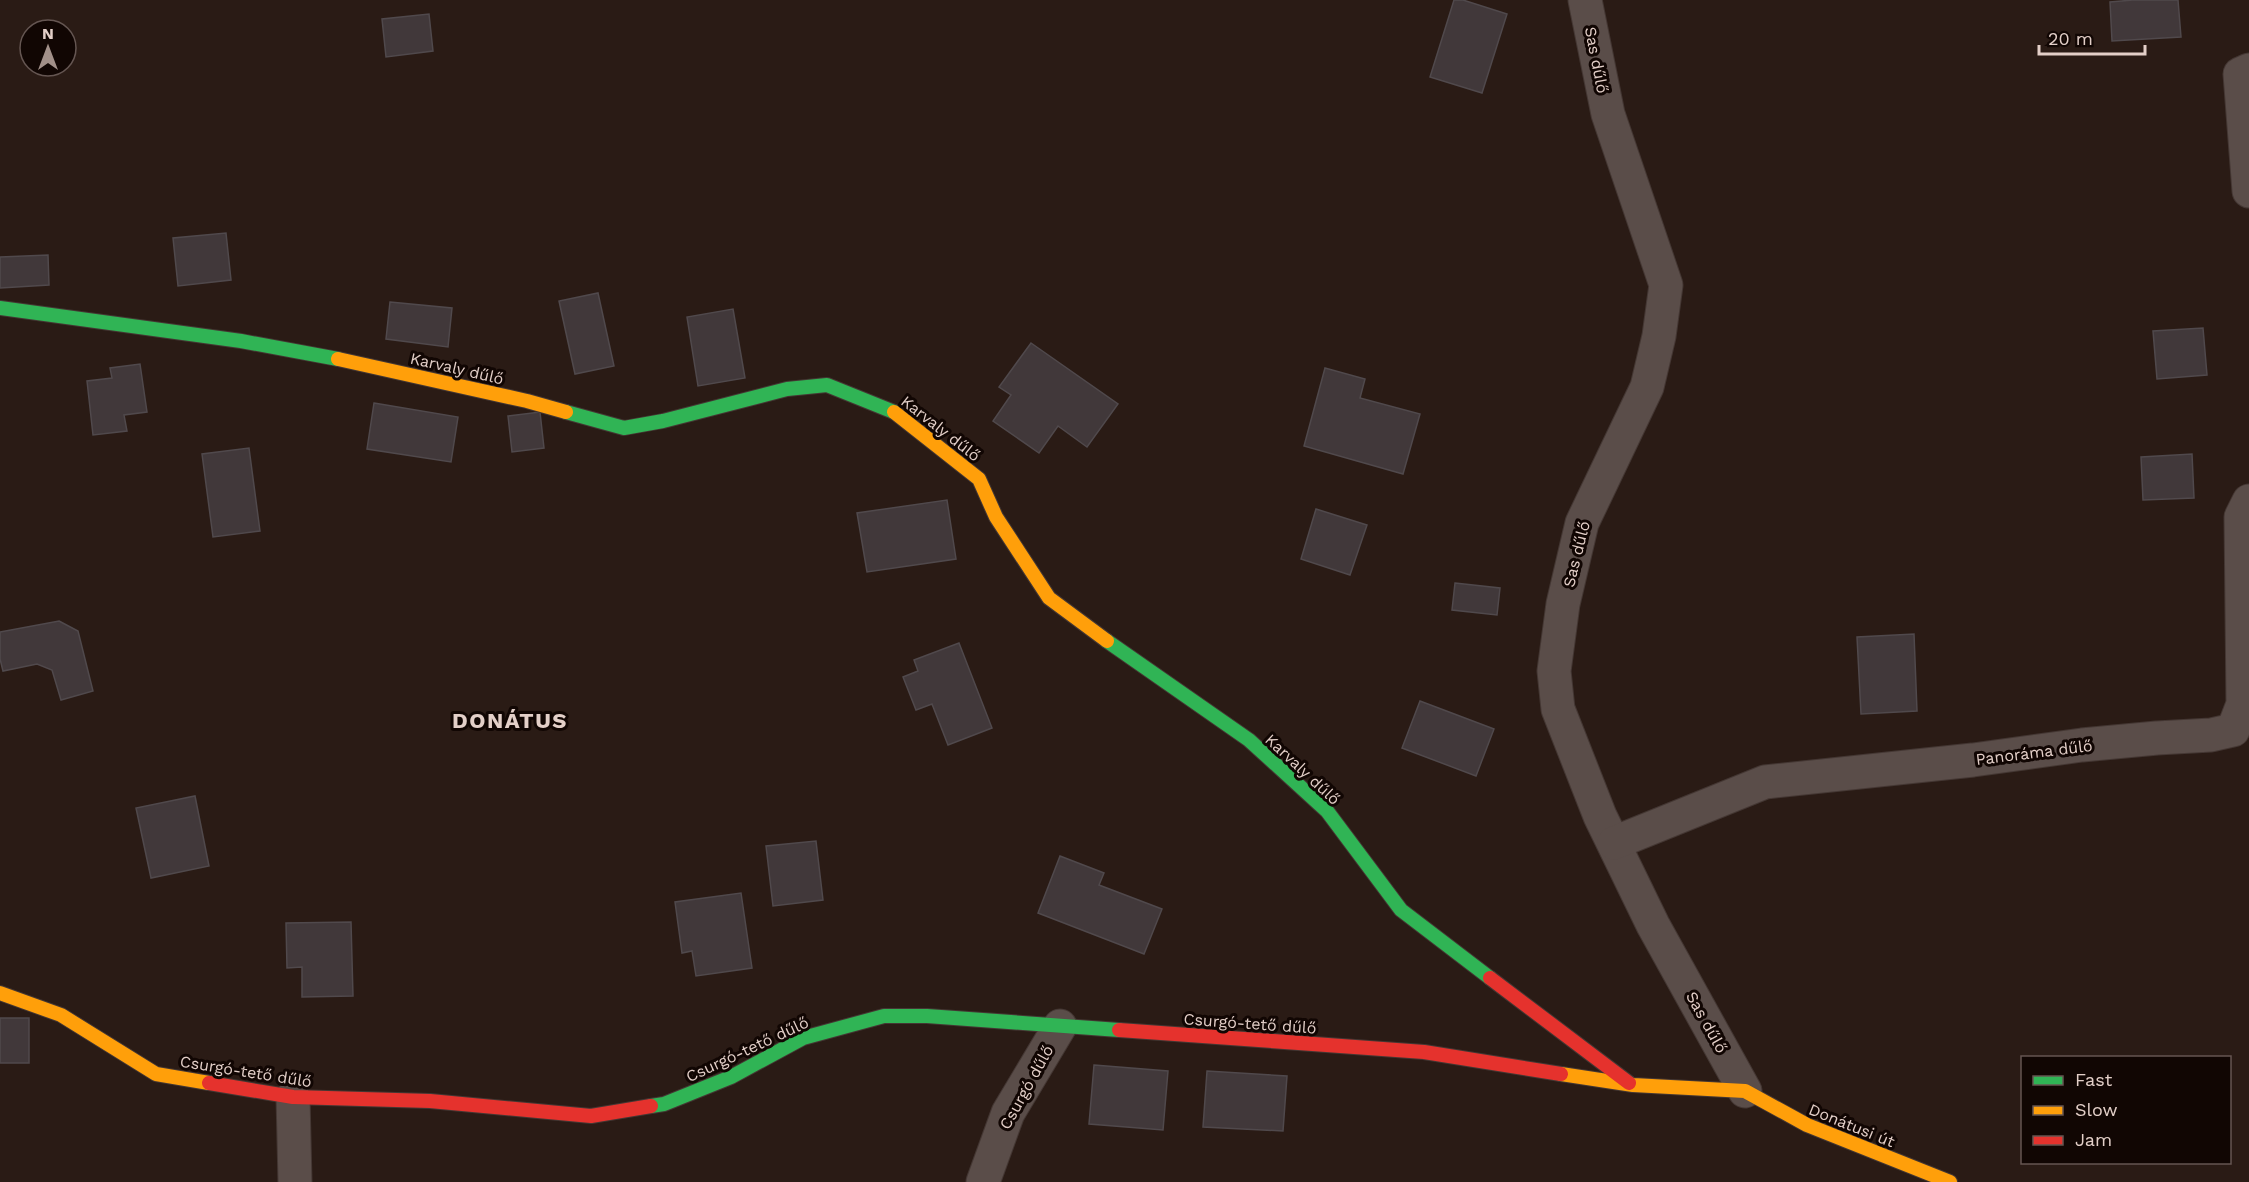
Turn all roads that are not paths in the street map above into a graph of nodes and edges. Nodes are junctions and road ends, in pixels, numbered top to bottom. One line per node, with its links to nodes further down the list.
1 (1585, 0): 6 (street, Sas dűlő)
2 (2249, 70): 3 (street)
3 (2249, 191)
4 (0, 308): 9 (street, Karvaly dűlő)
5 (2249, 501): 6 (street, Panoráma dűlő)
6 (1614, 843): 10 (street, Sas dűlő)
7 (0, 993): 11 (street, Csurgó-tető dűlő)
8 (1060, 1026): 9 (street, Csurgó-tető dűlő); 11 (street, Csurgó-tető dűlő); 13 (street, Csurgó dűlő)
9 (1633, 1086): 10 (street, Csurgó-tető dűlő)
10 (1745, 1091): 14 (street, Donátusi út)
11 (293, 1097): 12 (street)
12 (295, 1182)
13 (983, 1182)
14 (1950, 1182)

